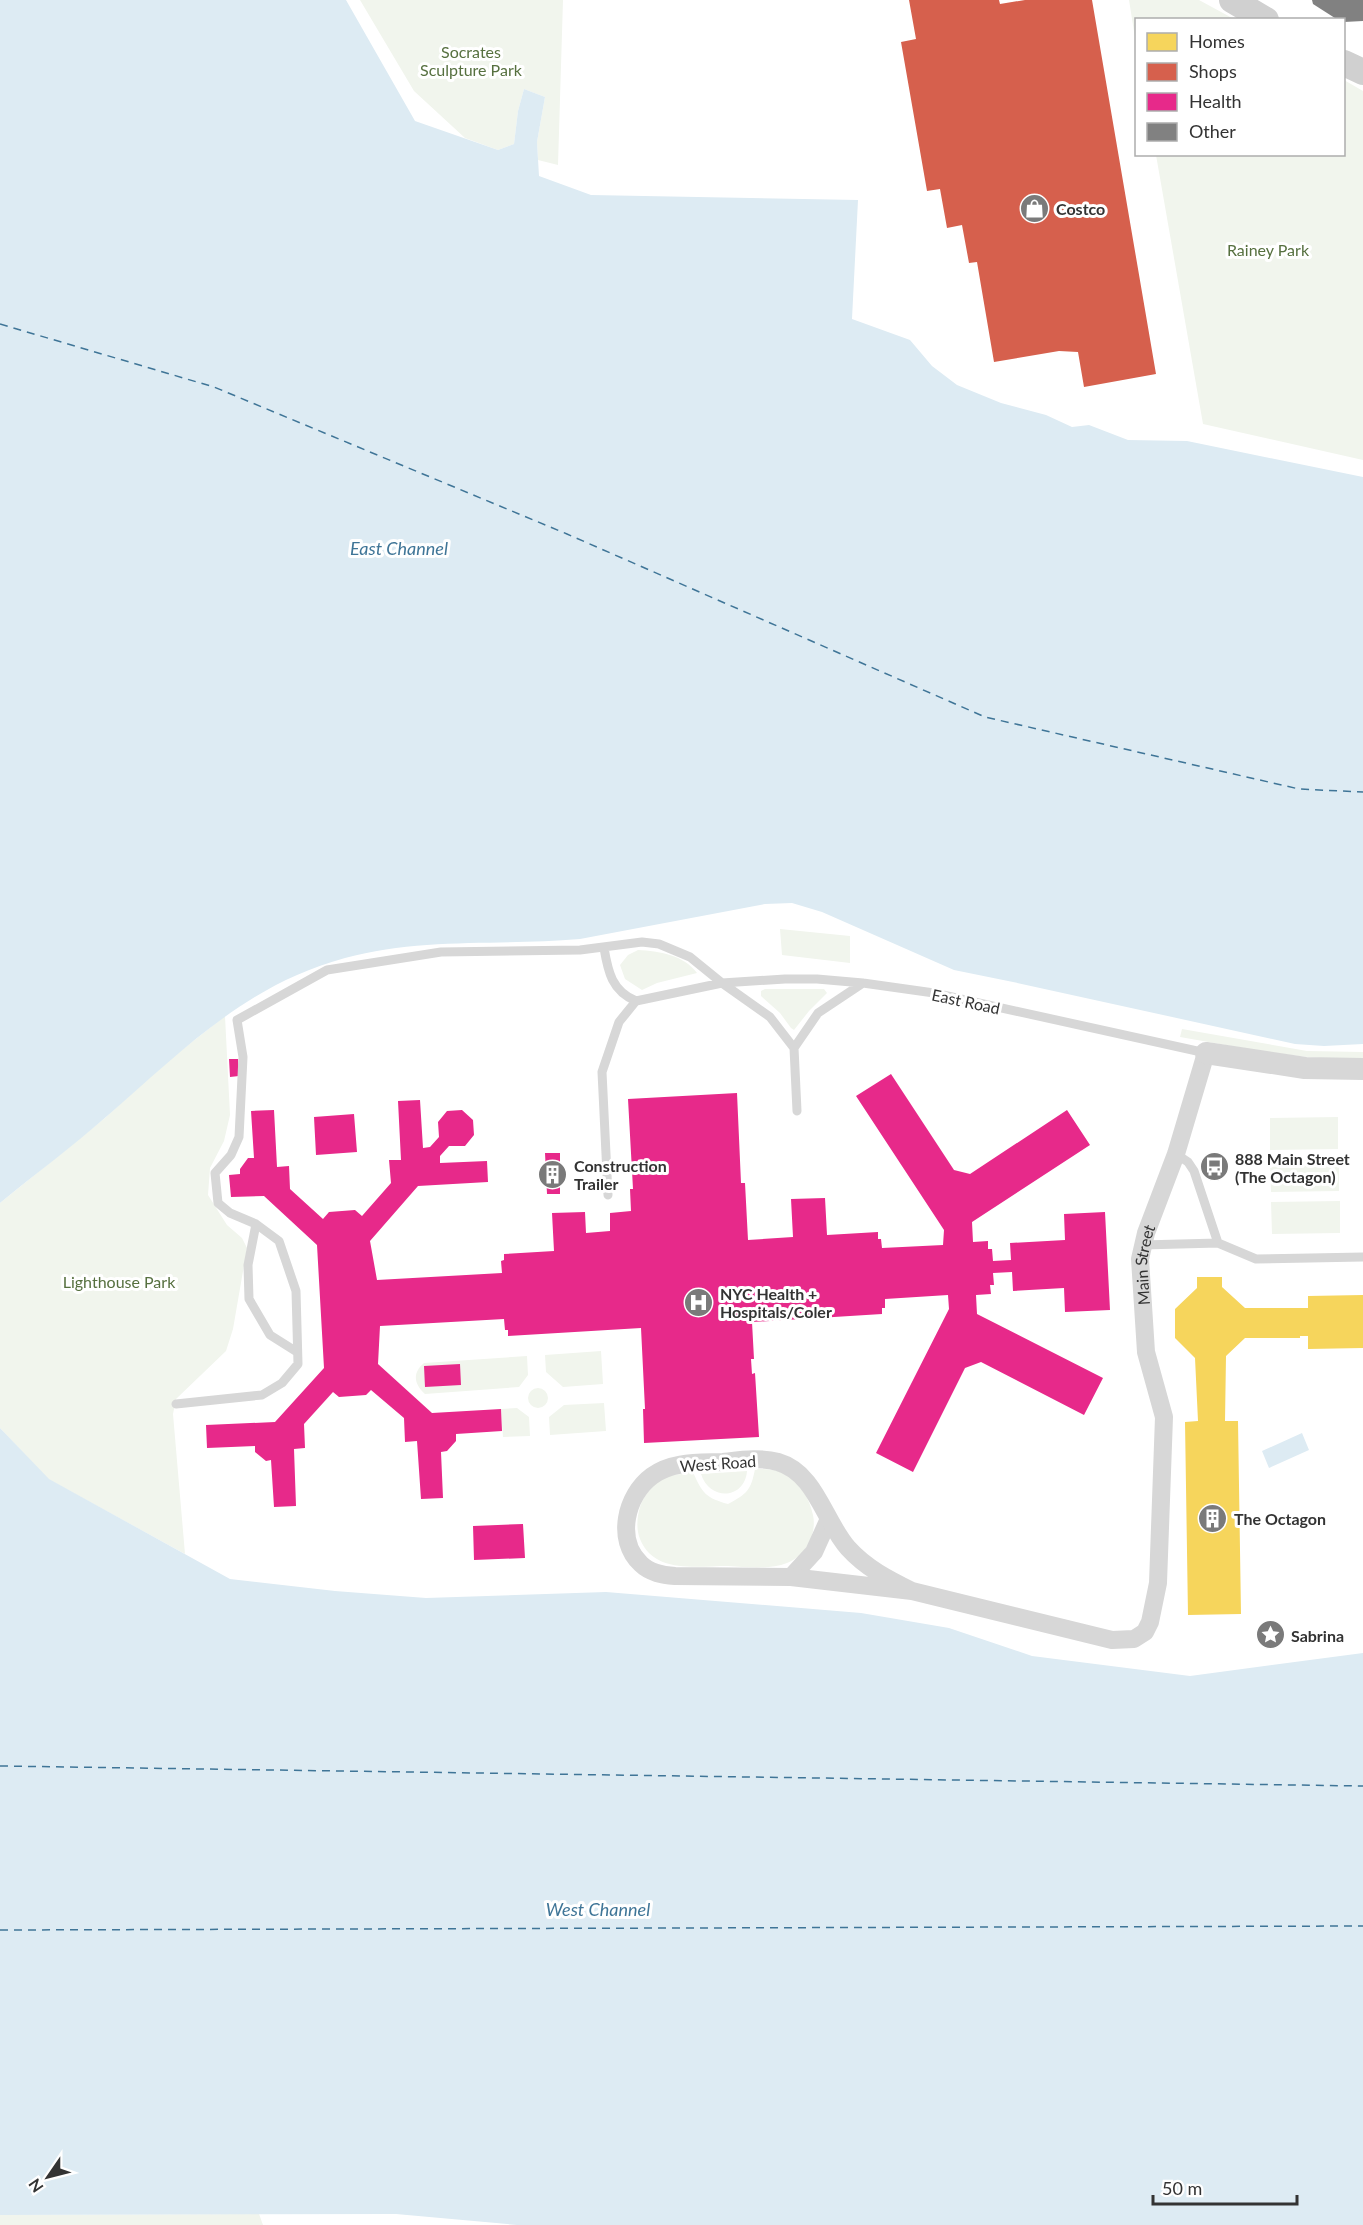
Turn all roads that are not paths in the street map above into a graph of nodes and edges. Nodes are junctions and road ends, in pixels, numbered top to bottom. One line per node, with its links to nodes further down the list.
1 (1232, 0): 2 (main road)
2 (1263, 18)
3 (1345, 63): 4 (main road)
4 (1363, 72)
5 (604, 948): 6 (lane); 8 (lane); 15 (lane)
6 (722, 983): 7 (lane, East Road); 8 (lane, East Road); 9 (lane)
7 (863, 983): 9 (lane); 10 (lane, East Road)
8 (636, 1001): 14 (lane)
9 (794, 1048): 12 (lane)
10 (1206, 1053): 11 (street); 13 (street, Main Street)
11 (1363, 1069)
12 (797, 1111)
13 (1176, 1154): 16 (lane); 17 (street, Main Street)
14 (608, 1195)
15 (256, 1224): 19 (lane); 19 (lane)
16 (1218, 1243): 17 (lane); 18 (lane)
17 (1142, 1245): 24 (street, Main Street)
18 (1363, 1257)
19 (297, 1352): 20 (lane)
20 (176, 1404)
21 (828, 1521): 22 (street); 22 (street, West Road); 23 (street, West Road)
22 (791, 1577): 23 (street, West Road)
23 (912, 1591): 24 (street, West Road)
24 (1140, 1636)

